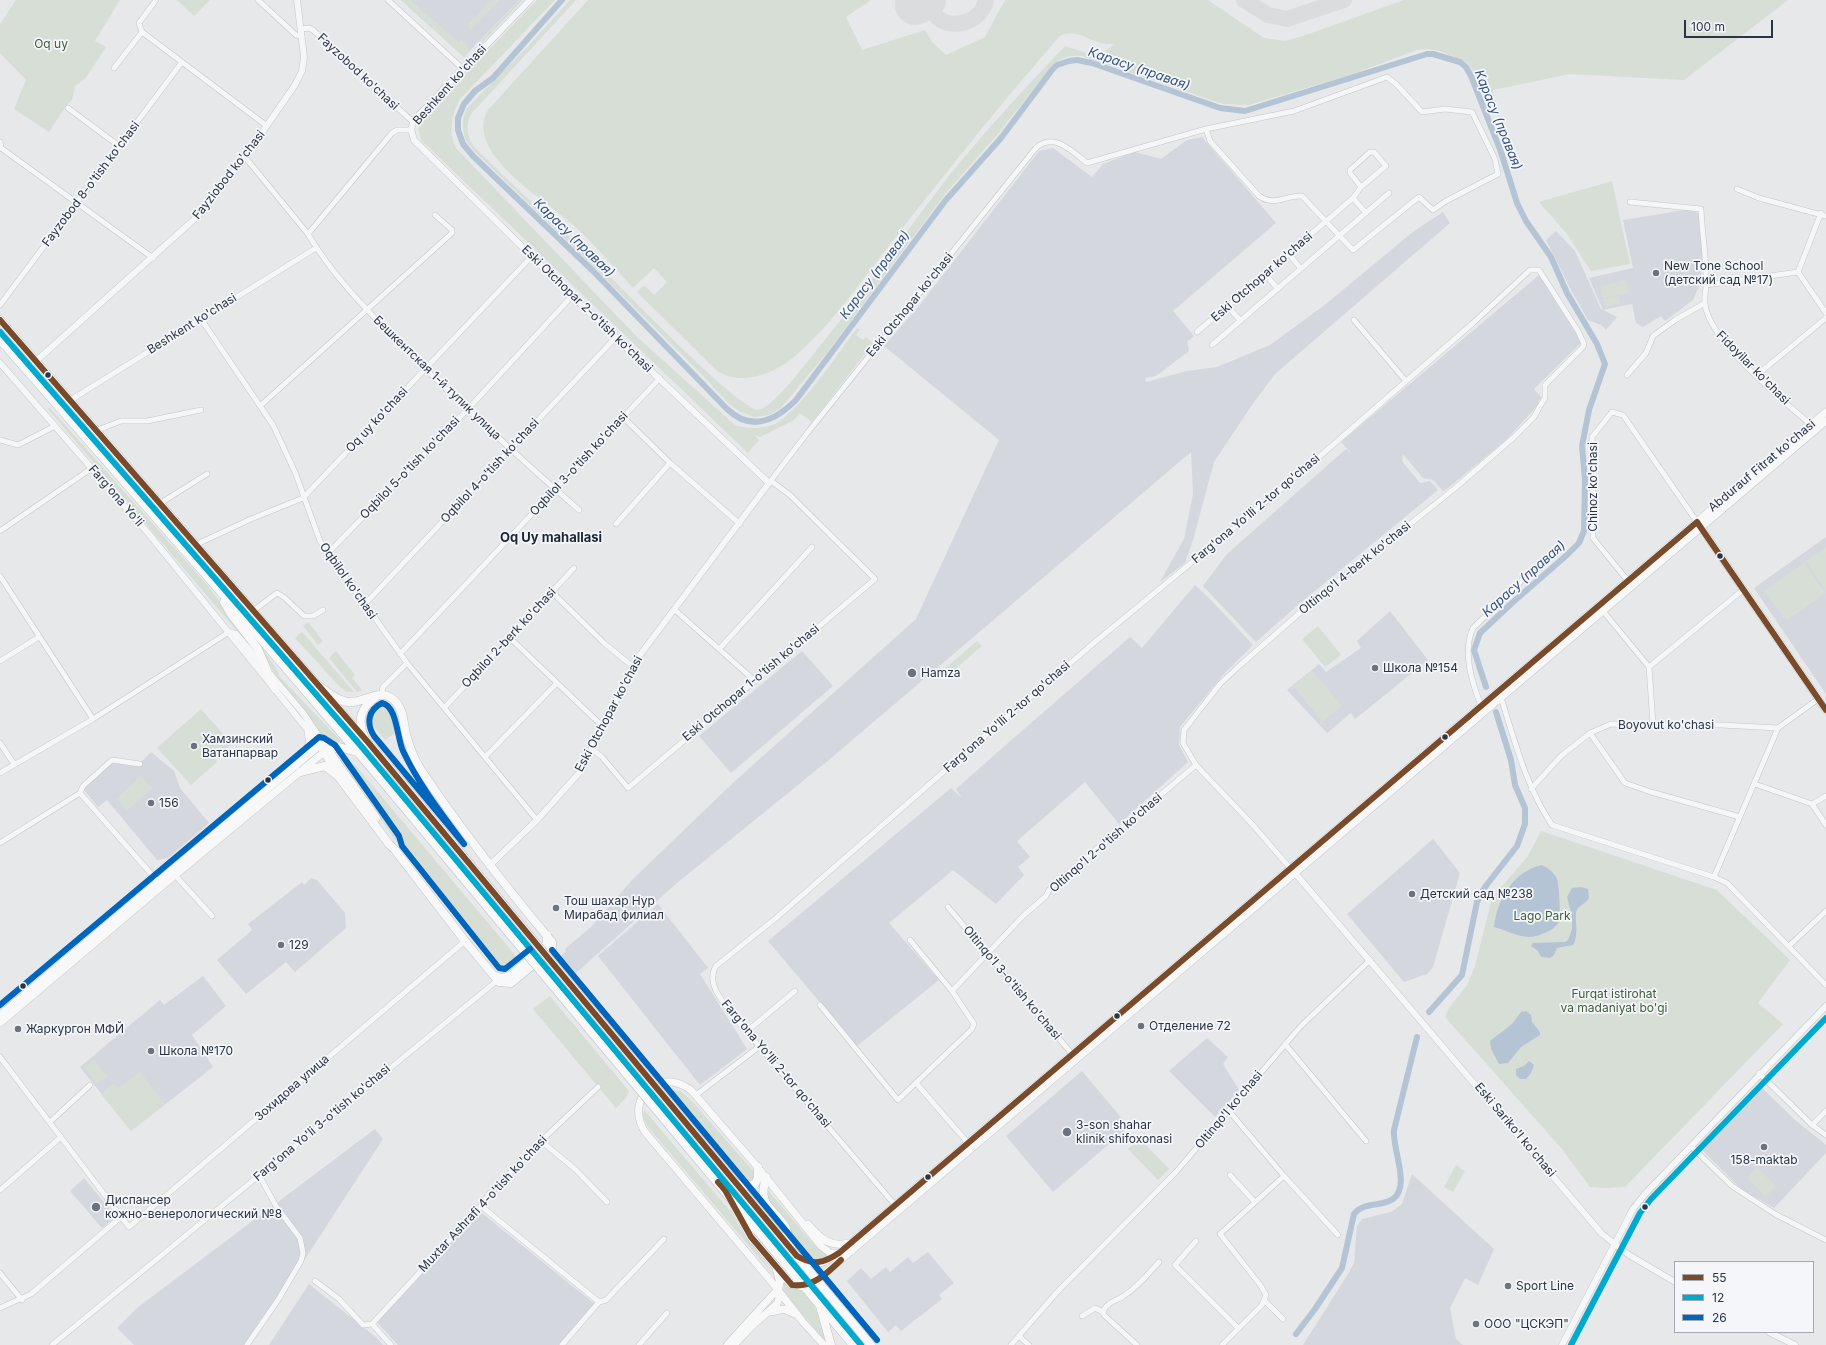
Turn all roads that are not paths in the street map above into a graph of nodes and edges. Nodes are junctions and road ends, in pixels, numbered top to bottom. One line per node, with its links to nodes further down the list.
1 (156, 0): 7 (street)
2 (258, 0): 8 (street, Fayzobod ko'chasi)
3 (297, 0): 6 (street, Fayziobod ko'chasi)
4 (388, 0): 11 (street)
5 (530, 0): 11 (street, Beshkent ko'chasi)
6 (301, 30): 8 (street, Fayziobod ko'chasi); 13 (street, Fayzobod ko'chasi)
7 (142, 32): 9 (street); 10 (street)
8 (302, 37): 14 (street, Fayziobod ko'chasi)
9 (182, 62): 14 (street); 17 (street, Fayzobod 8-o'tish ko'chasi)
10 (114, 68)
11 (463, 69): 13 (street, Beshkent ko'chasi)
12 (68, 108): 17 (street)
13 (413, 122): 16 (street, Beshkent ko'chasi)
14 (267, 126): 19 (street, Fayziobod ko'chasi)
15 (1206, 129): 29 (street, Eski Otchopar ko'chasi); 31 (street, Eski Otchopar ko'chasi); 79 (street, Eski Otchopar ko'chasi)
16 (412, 130): 30 (street, Beshkent ko'chasi); 34 (street, Eski Otchopar 2-o'tish ko'chasi)
17 (119, 146): 24 (street, Fayzobod 8-o'tish ko'chasi)
18 (0, 147): 24 (street)
19 (245, 157): 30 (street, Бешкентская 1-й тупик улица); 35 (street, Fayziobod ko'chasi)
20 (1361, 187): 20 (street, Eski Otchopar ko'chasi); 23 (street, Eski Otchopar ko'chasi)
21 (1737, 189): 28 (street)
22 (1389, 193): 26 (street)
23 (1353, 198): 26 (street); 29 (street, Eski Otchopar ko'chasi)
24 (77, 201): 35 (street); 44 (street, Fayzobod 8-o'tish ko'chasi)
25 (1630, 202): 40 (street, Fidoyilar ko'chasi)
26 (1366, 213): 31 (street)
27 (435, 215): 46 (street)
28 (1823, 215): 38 (street)
29 (1326, 220): 31 (street, Eski Otchopar ko'chasi); 33 (street, Eski Otchopar ko'chasi)
30 (308, 234): 32 (street, Бешкентская 1-й тупик улица)
31 (1340, 235): 36 (street)
32 (316, 248): 46 (street, Бешкентская 1-й тупик улица); 49 (street, Beshkent ko'chasi)
33 (1288, 254): 36 (street); 39 (street, Eski Otchopar ko'chasi)
34 (532, 256): 42 (street, Eski Otchopar 2-o'tish ko'chasi); 59 (street, Oq uy ko'chasi)
35 (153, 258): 57 (street, Fayziobod ko'chasi)
36 (1301, 269): 41 (street)
37 (1530, 270): 63 (street, Farg'ona Yo'lli 2-tor qo'chasi); 139 (street, Oltinqo'l 4-berk ko'chasi)
38 (1798, 272): 40 (street); 47 (street)
39 (1265, 274): 41 (street); 45 (street, Eski Otchopar ko'chasi)
40 (1706, 285): 43 (street, Fidoyilar ko'chasi)
41 (1278, 289): 52 (street)
42 (572, 296): 54 (street, Eski Otchopar 2-o'tish ko'chasi); 66 (street, Oqbilol 5-o'tish ko'chasi)
43 (1705, 303): 60 (street); 61 (street, Fidoyilar ko'chasi)
44 (0, 305)
45 (1228, 307): 52 (street); 53 (street, Eski Otchopar ko'chasi)
46 (367, 310): 59 (street, Бешкентская 1-й тупик улица); 65 (street)
47 (1826, 313)
48 (1826, 318): 61 (street)
49 (201, 319): 64 (street, Beshkent ko'chasi); 65 (street, Oqbilol ko'chasi)
50 (0, 320): 57 (main road)
51 (1354, 320): 63 (street)
52 (1241, 321): 56 (street)
53 (1198, 332)
54 (616, 337): 62 (street, Eski Otchopar 2-o'tish ko'chasi); 75 (street, Oqbilol 4-o'tish ko'chasi)
55 (0, 340): 96 (main road, Farg'ona Yo'li)
56 (1212, 345)
57 (35, 362): 64 (main road)
58 (0, 363): 71 (street, Farg'ona Yo'li)
59 (425, 368): 66 (street, Бешкентская 1-й тупик улица); 81 (street, Oq uy ko'chasi)
60 (1627, 375)
61 (1757, 375): 72 (street, Fidoyilar ko'chasi)
62 (660, 378): 69 (street, Oqbilol 3-o'tish ko'chasi); 79 (street, Eski Otchopar 2-o'tish ko'chasi)
63 (1405, 380): 174 (street, Farg'ona Yo'lli 2-tor qo'chasi)
64 (69, 402): 73 (main road)
65 (260, 406): 81 (street, Oqbilol ko'chasi)
66 (468, 409): 75 (street, Бешкентская 1-й тупик улица); 90 (street, Oqbilol 5-o'tish ko'chasi)
67 (201, 410): 73 (street)
68 (1826, 412): 72 (main road, Abdurauf Fitrat ko'chasi)
69 (623, 417): 76 (street); 80 (street, Oqbilol 3-o'tish ko'chasi)
70 (1826, 421): 72 (main road, Abdurauf Fitrat ko'chasi)
71 (54, 426): 74 (street); 77 (street, Farg'ona Yo'li)
72 (1813, 427): 86 (main road, Abdurauf Fitrat ko'chasi)
73 (96, 431): 82 (main road)
74 (0, 440)
75 (510, 449): 80 (street, Бешкентская 1-й тупик улица); 99 (street, Oqbilol 4-o'tish ko'chasi)
76 (670, 463): 84 (street); 85 (street)
77 (92, 468): 87 (street); 104 (street, Farg'ona Yo'li)
78 (207, 474): 82 (street)
79 (770, 482): 85 (street, Eski Otchopar ko'chasi); 94 (street, Eski Otchopar 2-o'tish ko'chasi)
80 (555, 489): 83 (street, Бешкентская 1-й тупик улица); 108 (street, Oqbilol 3-o'tish ko'chasi)
81 (304, 498): 88 (street, Oq uy ko'chasi); 90 (street, Oqbilol ko'chasi)
82 (159, 504): 88 (main road)
83 (579, 510)
84 (616, 524)
85 (740, 524): 102 (street, Eski Otchopar ko'chasi)
86 (1699, 524): 95 (main road, Abdurauf Fitrat ko'chasi); 95 (street, Chinoz ko'chasi); 97 (main road); 100 (main road, Abdurauf Fitrat ko'chasi)
87 (0, 531)
88 (195, 545): 103 (main road)
89 (812, 547): 107 (street)
90 (329, 552): 99 (street, Oqbilol ko'chasi)
91 (1538, 565): 121 (street)
92 (574, 568): 98 (street, Oqbilol 2-berk ko'chasi)
93 (0, 576): 106 (street)
94 (875, 579): 114 (street, Eski Otchopar 1-o'tish ko'chasi)
95 (1628, 581): 100 (main road, Abdurauf Fitrat ko'chasi)
96 (213, 583): 113 (main road); 134 (main road, Farg'ona Yo'li)
97 (1744, 588): 112 (street); 120 (main road)
98 (552, 592): 105 (street, Oqbilol 2-berk ko'chasi); 111 (street)
99 (364, 605): 108 (street, Oqbilol ko'chasi)
100 (1601, 608): 112 (street); 119 (main road, Abdurauf Fitrat ko'chasi)
101 (323, 610): 103 (street)
102 (675, 610): 107 (street); 111 (street, Eski Otchopar ko'chasi)
103 (253, 611): 116 (main road)
104 (228, 632): 113 (street, Farg'ona Yo'li); 117 (street, Farg'ona Yo'li); 124 (street)
105 (509, 636): 115 (street); 122 (street, Oqbilol 2-berk ko'chasi)
106 (39, 637): 109 (street); 124 (street)
107 (720, 648): 114 (street)
108 (400, 654): 110 (street, Oqbilol ko'chasi)
109 (0, 660)
110 (407, 663): 118 (street); 122 (street, Oqbilol ko'chasi)
111 (632, 666): 126 (street, Eski Otchopar ko'chasi)
112 (1649, 667): 125 (street)
113 (268, 672): 117 (main road); 132 (street, Farg'ona Yo'li)
114 (754, 680): 133 (street, Eski Otchopar 1-o'tish ko'chasi)
115 (557, 683): 126 (street); 136 (street)
116 (319, 686): 118 (main road); 130 (main road)
117 (275, 689): 128 (street, Farg'ona Yo'li)
118 (381, 695): 130 (main road); 153 (main road)
119 (1498, 697): 121 (main road, Abdurauf Fitrat ko'chasi); 144 (street)
120 (1818, 699): 123 (main road); 127 (street)
121 (1485, 705): 154 (main road, Abdurauf Fitrat ko'chasi)
122 (445, 708): 136 (street, Oqbilol ko'chasi)
123 (1826, 710)
124 (93, 719): 137 (street)
125 (1653, 724): 127 (street, Boyovut ko'chasi); 129 (street, Boyovut ko'chasi)
126 (604, 725): 133 (street, Eski Otchopar ko'chasi)
127 (1778, 728): 143 (street)
128 (308, 732): 132 (street, Farg'ona Yo'li); 135 (main road)
129 (1590, 733): 144 (street, Boyovut ko'chasi); 148 (street)
130 (367, 741): 199 (main road, bridge)
131 (0, 743): 137 (street)
132 (324, 749): 134 (main road); 135 (main road); 141 (main road); 142 (main road, Farg'ona Yo'li); 152 (main road)
133 (592, 750): 149 (street, Eski Otchopar ko'chasi)
134 (359, 754): 202 (main road, Farg'ona Yo'li, bridge)
135 (305, 756): 157 (main road)
136 (485, 757): 149 (street, Oqbilol ko'chasi)
137 (14, 764): 140 (street)
138 (140, 764): 145 (street)
139 (1196, 765): 154 (street, Oltinqo'l 4-berk ko'chasi); 164 (street, Oltinqo'l 2-o'tish ko'chasi)
140 (0, 772)
141 (300, 772): 142 (main road); 155 (main road)
142 (338, 776): 152 (main road)
143 (1755, 784): 147 (street); 148 (street)
144 (1531, 789): 156 (street)
145 (80, 793): 151 (street); 157 (street)
146 (1826, 796): 147 (street)
147 (1812, 804): 150 (street)
148 (1740, 817): 156 (street)
149 (537, 820): 153 (street, Eski Otchopar ko'chasi)
150 (1826, 825)
151 (0, 843)
152 (395, 850): 162 (main road)
153 (489, 866): 166 (main road)
154 (1293, 871): 165 (street); 178 (main road, Abdurauf Fitrat ko'chasi)
155 (175, 875): 157 (main road); 160 (street)
156 (1714, 877): 163 (street)
157 (160, 884): 172 (main road); 173 (main road)
158 (948, 907): 164 (street, Oltinqo'l 3-o'tish ko'chasi)
159 (1826, 911): 163 (street)
160 (212, 916)
161 (910, 940): 169 (street)
162 (465, 941): 166 (main road); 207 (street, Зохидова улица)
163 (1789, 946): 167 (street)
164 (988, 954): 169 (street, Oltinqo'l 2-o'tish ko'chasi); 178 (street, Oltinqo'l 3-o'tish ko'chasi)
165 (1370, 960): 175 (street, Oltinqo'l ko'chasi); 213 (street, Eski Sariko'l ko'chasi)
166 (496, 977): 195 (street, Farg'ona Yo'li 3-o'tish ko'chasi)
167 (1826, 985)
168 (795, 991): 174 (street)
169 (952, 991): 180 (street)
170 (820, 1005): 180 (street)
171 (1826, 1006): 179 (street)
172 (0, 1015)
173 (0, 1023)
174 (746, 1032): 176 (street, Farg'ona Yo'lli 2-tor qo'chasi)
175 (1285, 1044): 184 (street, Oltinqo'l ko'chasi); 191 (street)
176 (760, 1046): 183 (street); 206 (street, Farg'ona Yo'lli 2-tor qo'chasi)
177 (0, 1057): 186 (street, Зохидова улица)
178 (1075, 1057): 192 (main road, Abdurauf Fitrat ko'chasi)
179 (1760, 1074): 187 (street); 193 (street)
180 (916, 1083): 192 (street)
181 (90, 1085): 186 (street)
182 (598, 1087): 190 (street, Muxtar Ashrafi 4-o'tish ko'chasi)
183 (696, 1095): 194 (main road); 224 (main road)
184 (1229, 1111): 197 (street); 239 (street, Oltinqo'l ko'chasi)
185 (1826, 1111): 187 (street)
186 (50, 1122): 189 (street, Зохидова улица)
187 (1812, 1125): 188 (street)
188 (1826, 1135)
189 (61, 1136): 201 (street); 207 (street, Зохидова улица)
190 (541, 1141): 203 (street); 205 (street, Muxtar Ashrafi 4-o'tish ko'chasi)
191 (1366, 1141)
192 (971, 1145): 206 (main road, Abdurauf Fitrat ko'chasi)
193 (1691, 1146): 210 (street); 213 (street)
194 (758, 1167): 198 (main road); 199 (main road)
195 (260, 1175): 240 (street, Farg'ona Yo'li 3-o'tish ko'chasi); 241 (street)
196 (1230, 1175): 204 (street)
197 (1284, 1176): 204 (street); 208 (street)
198 (766, 1177): 200 (main road); 215 (main road)
199 (737, 1184): 215 (main road)
200 (772, 1185): 211 (main road); 216 (main road)
201 (0, 1190)
202 (724, 1190): 218 (main road); 223 (main road, Farg'ona Yo'li)
203 (607, 1202)
204 (1255, 1202): 226 (street)
205 (481, 1206): 227 (street); 236 (street, Muxtar Ashrafi 4-o'tish ko'chasi)
206 (897, 1207): 211 (main road, Abdurauf Fitrat ko'chasi); 214 (main road, Abdurauf Fitrat ko'chasi)
207 (121, 1216): 225 (street)
208 (1338, 1235)
209 (664, 1239): 227 (street)
210 (1826, 1240)
211 (851, 1242): 216 (main road, Abdurauf Fitrat ko'chasi)
212 (1196, 1242): 237 (street)
213 (1615, 1246): 222 (street, Eski Sariko'l ko'chasi); 255 (street)
214 (853, 1250): 216 (main road); 220 (main road, Abdurauf Fitrat ko'chasi)
215 (794, 1253): 216 (main road, Abdurauf Fitrat ko'chasi); 220 (main road)
216 (839, 1253)
217 (1159, 1262): 231 (street)
218 (775, 1265): 223 (main road); 224 (main road)
219 (0, 1272): 225 (street)
220 (817, 1280): 223 (main road); 250 (main road)
221 (314, 1281): 236 (street)
222 (1674, 1281)
223 (804, 1286): 228 (main road, Farg'ona Yo'li)
224 (778, 1289): 232 (main road); 233 (main road); 245 (main road)
225 (22, 1300): 229 (street)
226 (1265, 1300): 235 (street); 237 (street)
227 (599, 1302): 243 (street)
228 (819, 1304): 248 (main road); 249 (main road, Farg'ona Yo'li)
229 (0, 1308)
230 (667, 1312): 244 (street)
231 (1103, 1312): 234 (street); 253 (street)
232 (767, 1314): 233 (main road); 246 (main road)
233 (797, 1315): 247 (main road)
234 (1082, 1316)
235 (1282, 1319)
236 (372, 1324): 242 (street)
237 (1238, 1328): 254 (street)
238 (1771, 1333): 256 (street)
239 (1019, 1336): 251 (street, Oltinqo'l ko'chasi); 252 (street)
240 (52, 1345)
241 (247, 1345)
242 (391, 1345)
243 (562, 1345)
244 (639, 1345)
245 (727, 1345)
246 (734, 1345)
247 (824, 1345)
248 (831, 1345)
249 (853, 1345)
250 (871, 1345)
251 (1011, 1345)
252 (1029, 1345)
253 (1136, 1345)
254 (1222, 1345)
255 (1562, 1345)
256 (1795, 1345)

